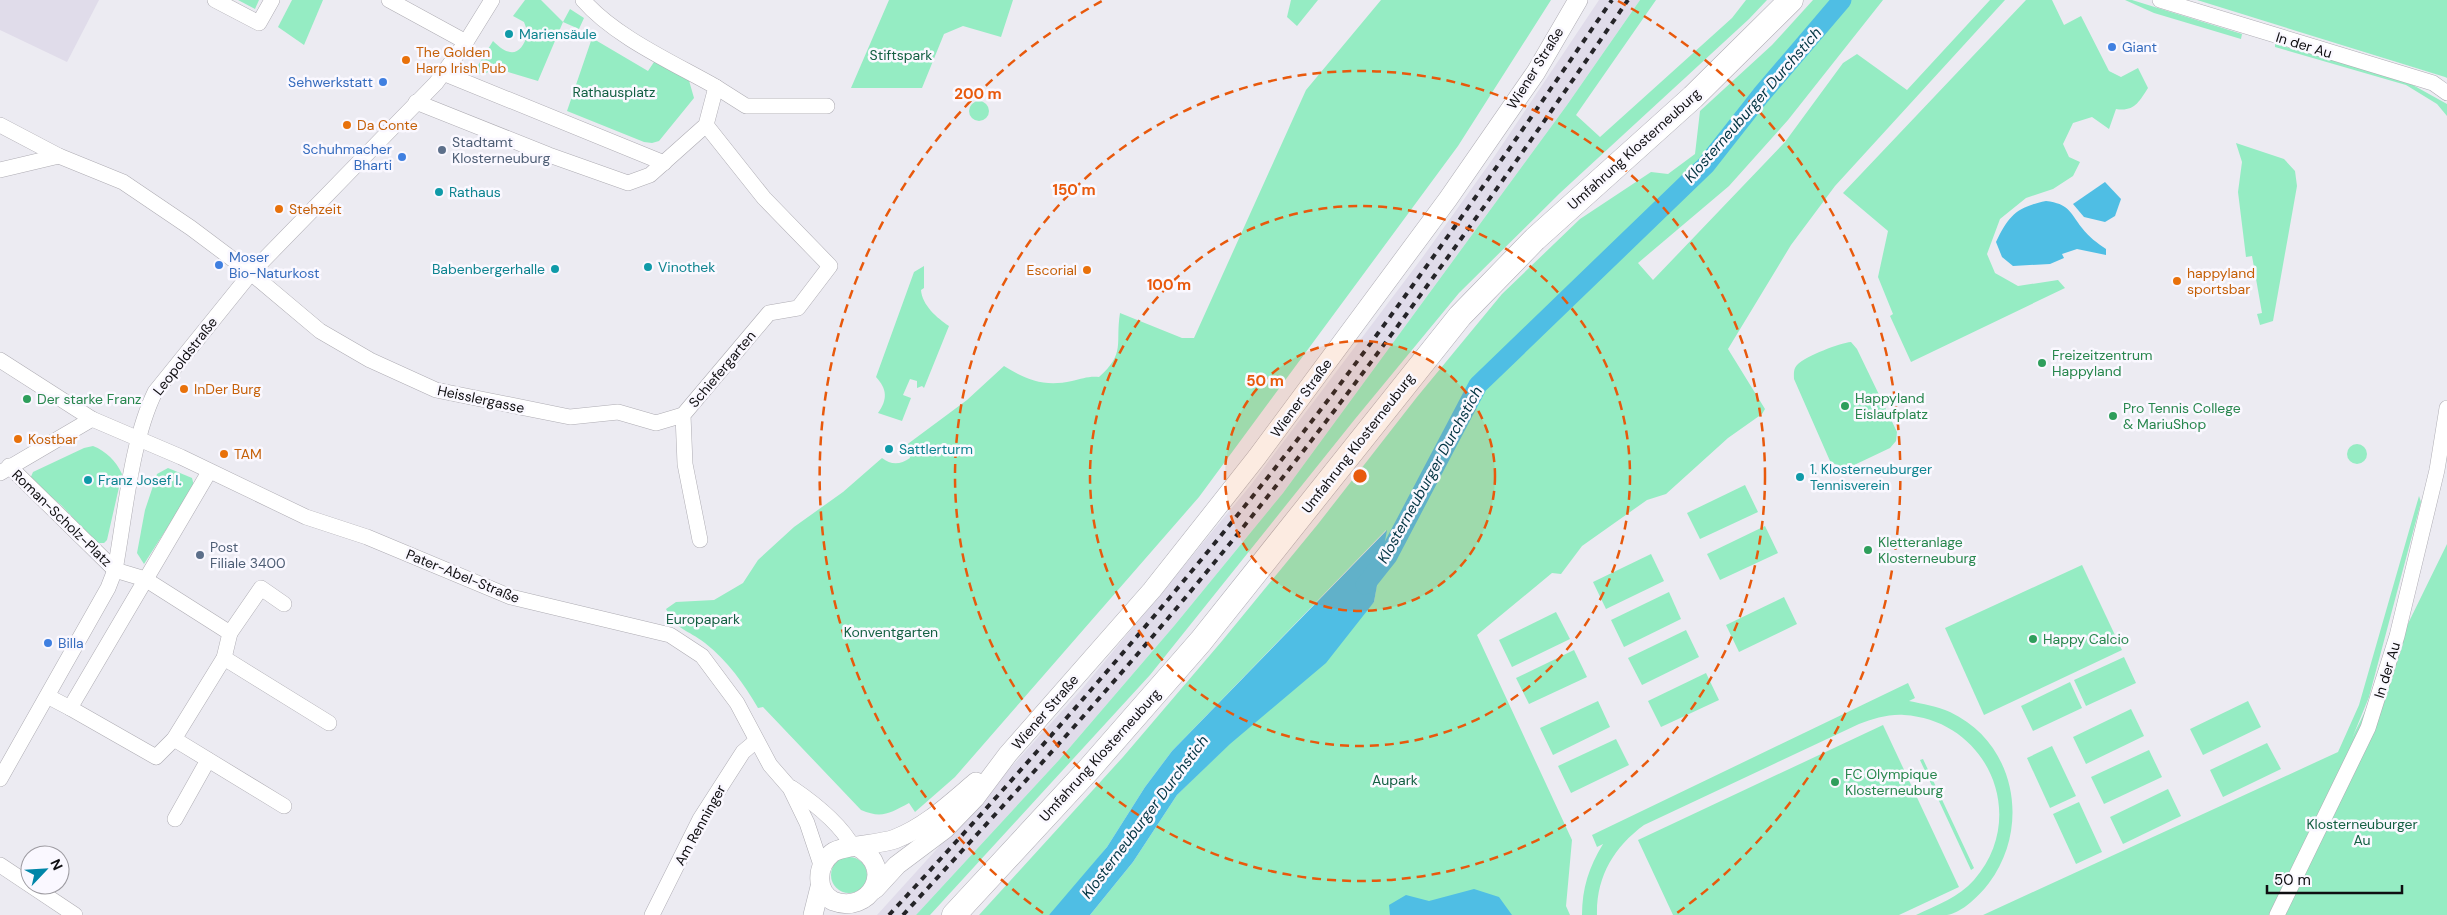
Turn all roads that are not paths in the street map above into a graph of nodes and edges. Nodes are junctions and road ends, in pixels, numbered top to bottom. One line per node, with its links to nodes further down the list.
1 (215, 0): 2 (street)
2 (272, 0)
3 (389, 0): 9 (street)
4 (492, 0): 9 (street)
5 (583, 0): 11 (street)
6 (1578, 0): 40 (street, Wiener Straße)
7 (1790, 0): 53 (main road, Umfahrung Klosterneuburg)
8 (2160, 0): 12 (street, In der Au)
9 (466, 42): 10 (street)
10 (443, 73): 13 (street); 18 (street)
11 (716, 88): 14 (street); 16 (street)
12 (2447, 93)
13 (416, 102): 18 (street); 20 (street, Leopoldstraße)
14 (827, 106)
15 (0, 125): 17 (street, Heisslergasse)
16 (706, 125): 18 (street); 23 (street, Schiefergarten)
17 (59, 156): 19 (street); 20 (street, Heisslergasse)
18 (664, 164)
19 (0, 170)
20 (251, 274): 23 (street, Heisslergasse); 25 (street, Leopoldstraße)
21 (0, 360): 24 (street, Pater-Abel-Straße)
22 (2447, 408): 54 (street, In der Au)
23 (683, 416): 28 (street, Schiefergarten)
24 (92, 419): 25 (street, Pater-Abel-Straße); 26 (street)
25 (138, 439): 27 (street, Pater-Abel-Straße); 29 (street, Leopoldstraße)
26 (4, 469): 29 (street, Roman-Scholz-Platz)
27 (209, 472): 30 (street); 38 (street, Pater-Abel-Straße)
28 (700, 540)
29 (115, 570): 30 (street, Roman-Scholz-Platz); 34 (street, Leopoldstraße)
30 (145, 579): 32 (street, Roman-Scholz-Platz); 35 (street)
31 (284, 604): 32 (street)
32 (230, 634): 33 (street)
33 (224, 658): 36 (street); 37 (street)
34 (48, 697): 35 (street); 41 (street, Leopoldstraße)
35 (70, 708): 37 (street)
36 (328, 722)
37 (174, 739): 39 (street)
38 (756, 741): 42 (street, Pater-Abel-Straße); 51 (street, Am Renninger)
39 (208, 760): 43 (street); 44 (street)
40 (992, 773): 45 (street, Wiener Straße); 48 (street, Wiener Straße)
41 (0, 779)
42 (790, 788): 45 (street, Pater-Abel-Straße); 47 (street, Pater-Abel-Straße)
43 (284, 806)
44 (175, 820)
45 (856, 847): 47 (street, Wiener Straße); 48 (street)
46 (0, 865): 50 (street)
47 (821, 878): 49 (street, Wiener Straße); 52 (street)
48 (875, 889): 49 (street, Wiener Straße)
49 (848, 910)
50 (74, 915)
51 (652, 915)
52 (813, 915)
53 (954, 915)
54 (2278, 915)

